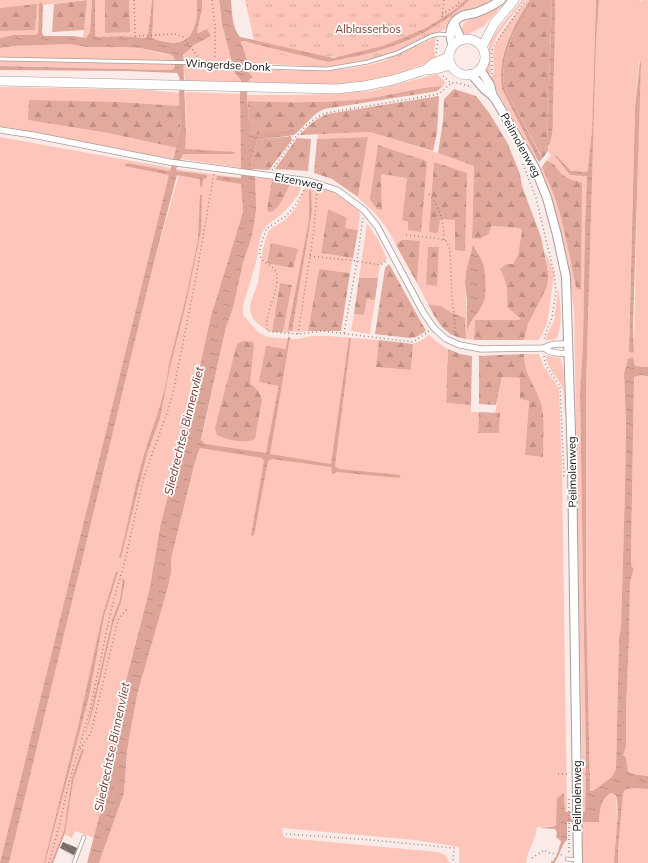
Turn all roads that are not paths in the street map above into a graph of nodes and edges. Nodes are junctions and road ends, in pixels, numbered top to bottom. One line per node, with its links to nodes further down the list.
1 (501, 0): 3 (main road)
2 (514, 0): 6 (main road)
3 (454, 23): 4 (main road); 5 (main road)
4 (450, 35): 7 (main road); 8 (lane, Wingerdse Donk)
5 (461, 40): 6 (main road); 7 (main road)
6 (478, 44): 10 (main road)
7 (453, 46): 9 (main road)
8 (0, 59)
9 (450, 61): 11 (main road); 12 (main road)
10 (480, 69): 11 (main road); 13 (main road, Peilmolenweg)
11 (471, 74): 13 (main road, Peilmolenweg)
12 (0, 81)
13 (482, 81): 15 (main road, Peilmolenweg)
14 (0, 130): 16 (street, Elzenweg)
15 (569, 344): 16 (street, Elzenweg); 17 (main road, Peilmolenweg)
16 (544, 348): 17 (street, Elzenweg)
17 (569, 353): 19 (main road, Peilmolenweg)
18 (84, 837): 20 (lane)
19 (573, 861)
20 (74, 863)

